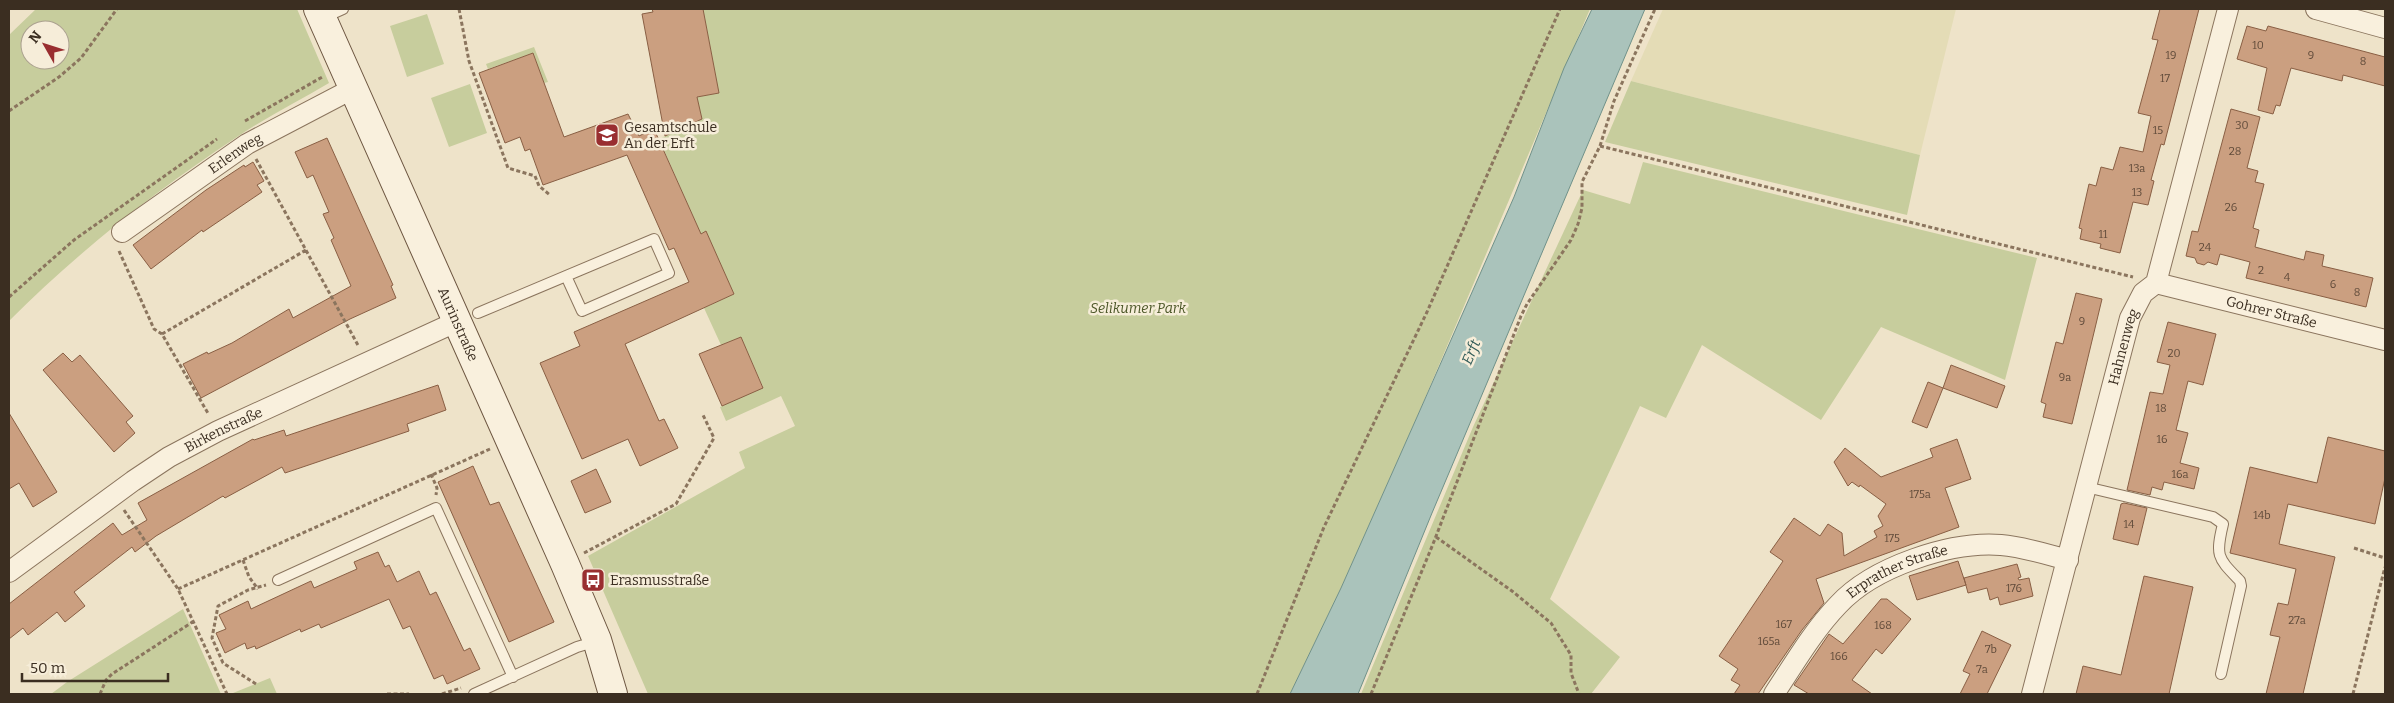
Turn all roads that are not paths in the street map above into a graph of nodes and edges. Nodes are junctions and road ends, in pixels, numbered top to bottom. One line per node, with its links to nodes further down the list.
1 (2228, 9): 8 (street)
2 (2316, 9): 4 (street)
3 (328, 12): 5 (main road, Aurinstraße)
4 (2385, 28)
5 (354, 88): 6 (street, Erlenweg); 9 (main road, Aurinstraße)
6 (114, 235)
7 (566, 276): 7 (lane); 9 (lane)
8 (2156, 283): 10 (street, Gohrer Straße); 11 (street, Hahnenweg)
9 (468, 317): 13 (street, Birkenstraße); 15 (main road, Aurinstraße)
10 (2385, 340)
11 (2086, 486): 12 (street, Hahnenweg); 16 (lane)
12 (2068, 560): 21 (street, Erprather Straße); 22 (street, Hahnenweg)
13 (9, 572)
14 (278, 580): 17 (lane)
15 (600, 648): 17 (lane); 19 (main road, Aurinstraße); 20 (main road, Aurinstraße)
16 (2221, 674)
17 (513, 677): 18 (lane)
18 (474, 694)
19 (613, 694)
20 (623, 694)
21 (1774, 694)
22 (2032, 694)

